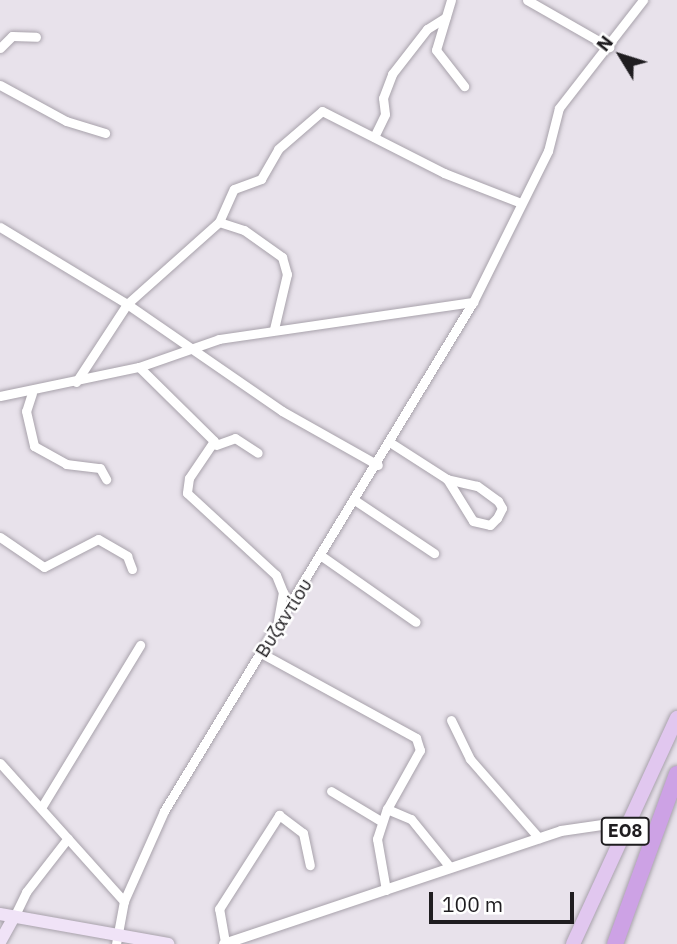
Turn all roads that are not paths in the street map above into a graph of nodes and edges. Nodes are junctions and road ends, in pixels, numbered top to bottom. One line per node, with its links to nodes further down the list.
1 (451, 0): 4 (street)
2 (527, 0): 6 (street)
3 (643, 0): 6 (street, Βυζαντίου)
4 (446, 17): 9 (street); 11 (street)
5 (36, 37): 7 (street)
6 (609, 47): 12 (street, Βυζαντίου)
7 (0, 48)
8 (0, 85): 10 (street)
9 (464, 86)
10 (105, 132)
11 (374, 137): 12 (street); 13 (street)
12 (521, 203): 15 (street, Βυζαντίου)
13 (219, 222): 16 (street); 17 (street)
14 (0, 227): 16 (street)
15 (473, 302): 17 (street); 23 (street, Βυζαντίου)
16 (127, 304): 18 (street); 20 (street)
17 (274, 330): 18 (street)
18 (192, 349): 19 (street); 26 (street)
19 (139, 367): 20 (street); 24 (street)
20 (76, 382): 21 (street)
21 (32, 393): 22 (street); 27 (street)
22 (0, 396)
23 (391, 443): 26 (street, Βυζαντίου); 28 (street)
24 (216, 445): 25 (street); 35 (street)
25 (258, 453)
26 (378, 465): 29 (street, Βυζαντίου)
27 (106, 479)
28 (447, 479): 28 (street)
29 (356, 501): 31 (street); 32 (street, Βυζαντίου)
30 (0, 537): 33 (street)
31 (434, 553)
32 (323, 557): 34 (street); 35 (street, Βυζαντίου)
33 (132, 569)
34 (416, 622)
35 (270, 640): 37 (street, Βυζαντίου)
36 (140, 645): 43 (street)
37 (261, 653): 44 (street); 52 (street, Βυζαντίου)
38 (677, 718): 46 (main road, ΕΟ8)
39 (451, 720): 48 (street)
40 (0, 763): 43 (street)
41 (677, 774): 60 (highway)
42 (331, 791): 45 (street)
43 (41, 808): 47 (street)
44 (387, 809): 45 (street); 50 (street)
45 (379, 820): 51 (street)
46 (630, 821): 48 (street); 59 (main road, ΕΟ8)
47 (68, 838): 52 (street); 54 (street)
48 (539, 838): 50 (street)
49 (310, 865): 57 (street)
50 (449, 866): 51 (street)
51 (386, 890): 57 (street)
52 (124, 901): 55 (street, Βυζαντίου)
53 (0, 915): 54 (main road)
54 (14, 917): 55 (main road); 56 (main road)
55 (116, 939): 58 (main road)
56 (0, 943)
57 (224, 943)
58 (168, 944)
59 (573, 944)
60 (615, 944)

